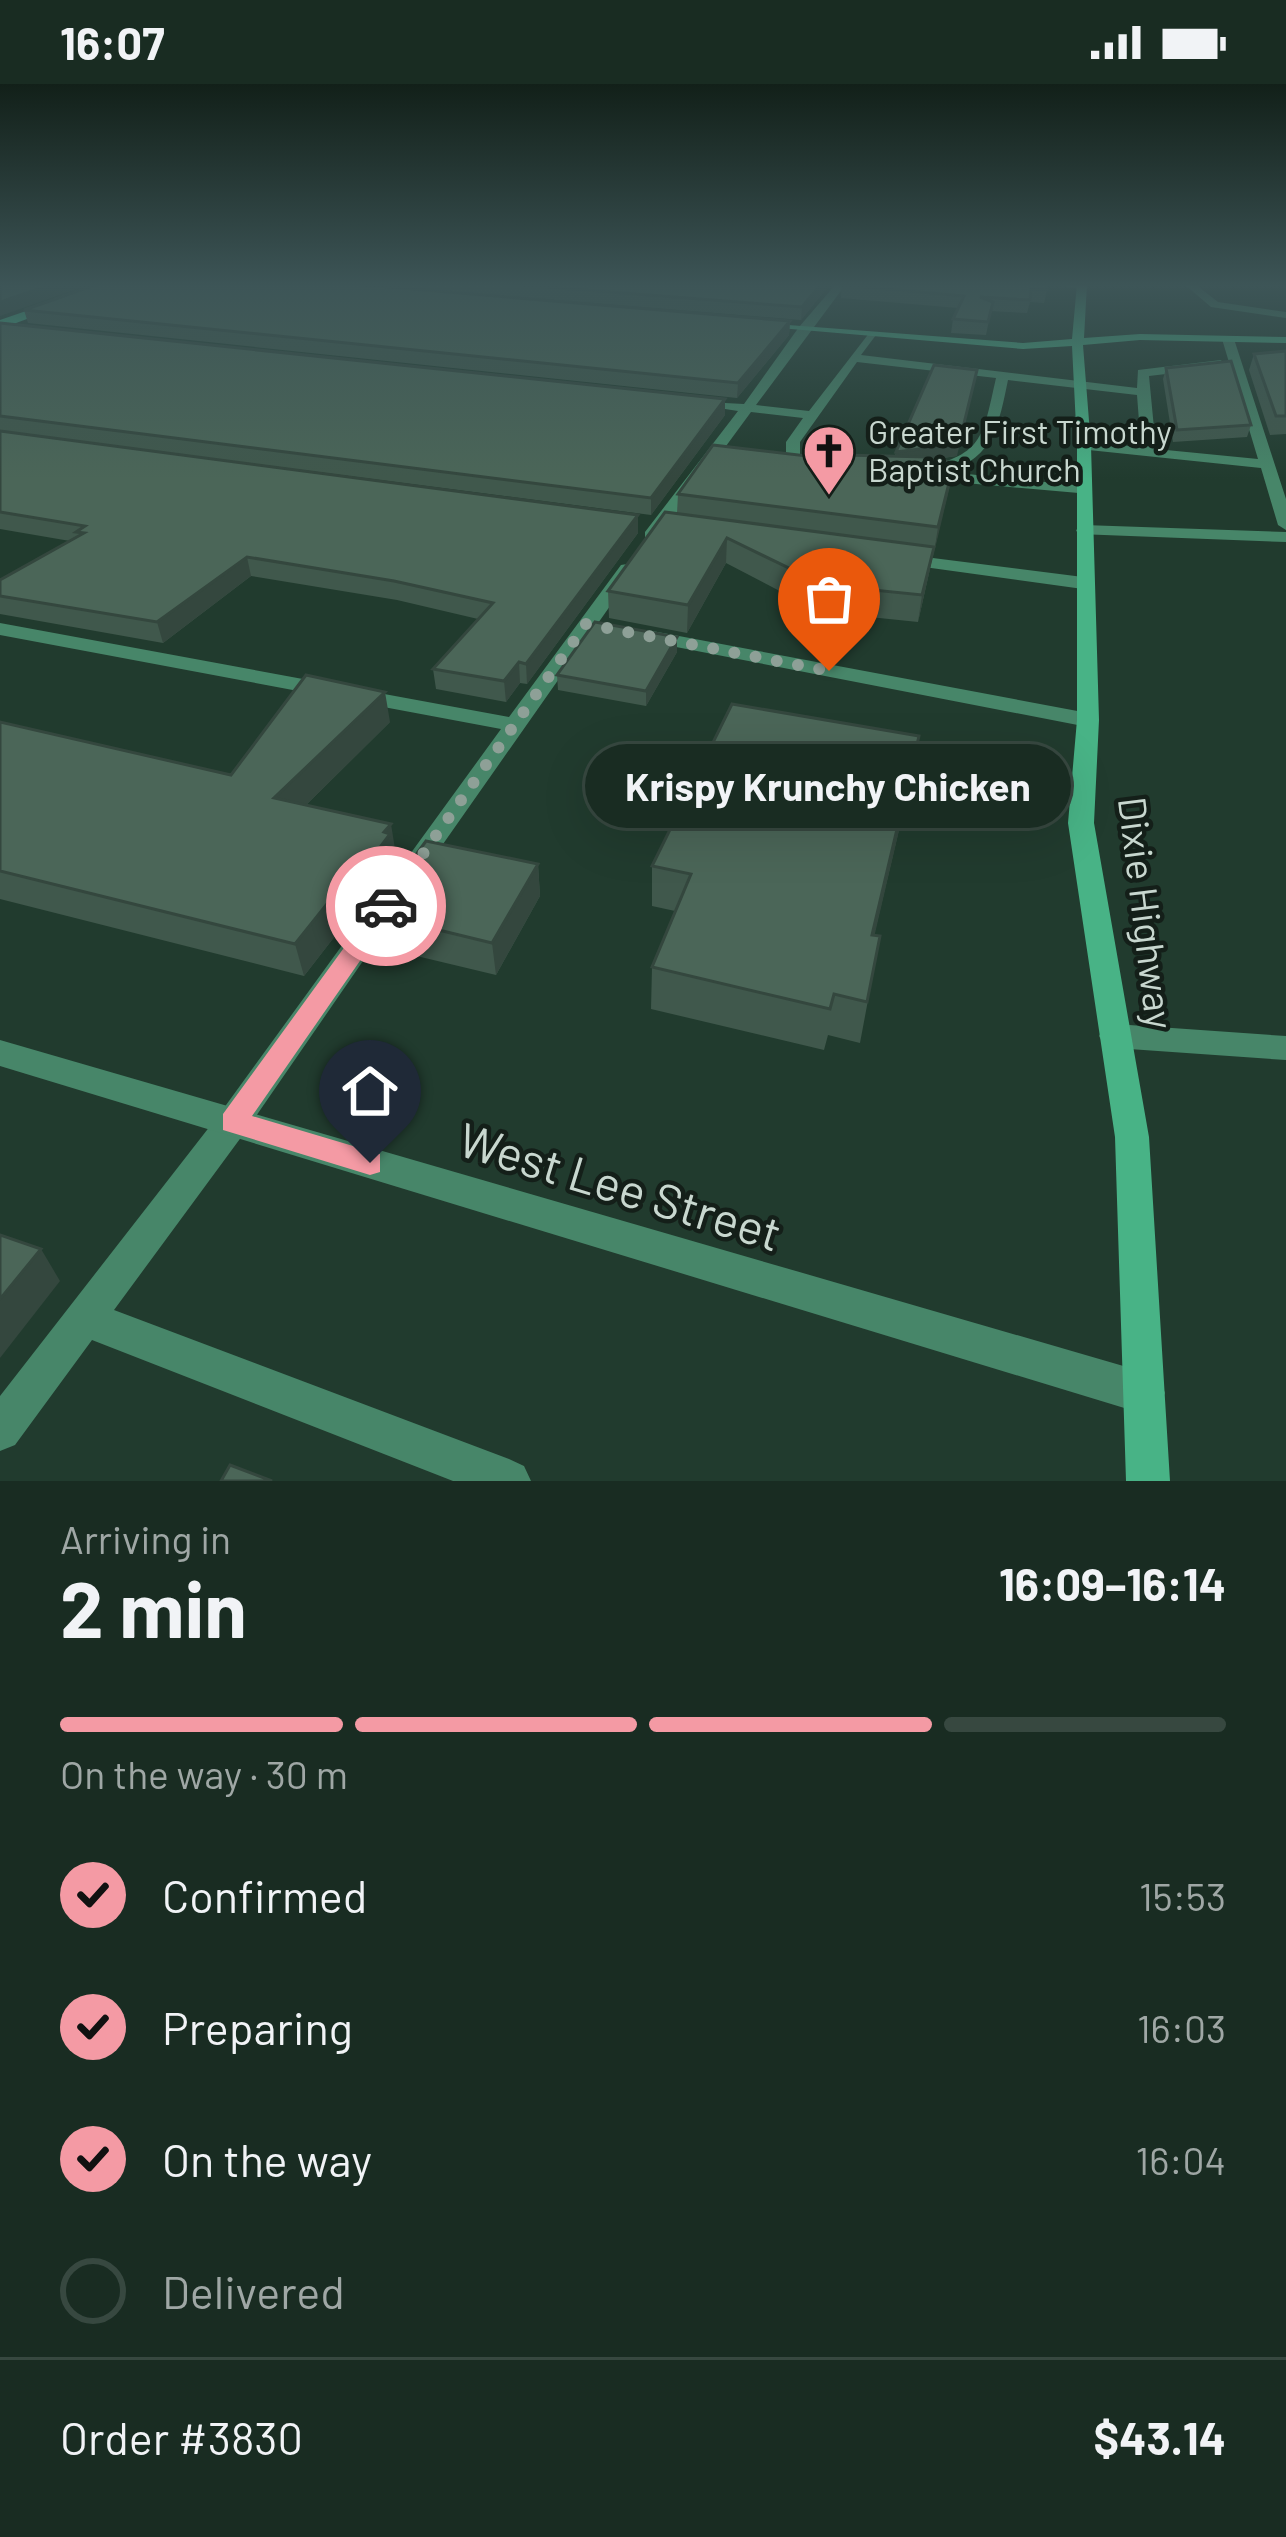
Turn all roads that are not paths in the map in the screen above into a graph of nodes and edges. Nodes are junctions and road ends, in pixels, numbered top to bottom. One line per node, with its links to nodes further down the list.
1 (789, 349): 13 (street)
2 (859, 349): 6 (street)
3 (966, 349): 8 (street)
4 (1078, 349): 10 (street, Dixie Highway)
5 (1232, 349): 7 (street)
6 (852, 358): 8 (street); 14 (street)
7 (1236, 363): 11 (street); 18 (street)
8 (959, 368): 9 (street)
9 (1002, 378): 10 (street); 19 (street)
10 (1078, 386): 11 (street); 15 (street, Dixie Highway)
11 (1144, 392): 16 (street)
12 (721, 405): 13 (street)
13 (742, 408): 14 (street); 26 (street)
14 (812, 415): 17 (street)
15 (1084, 446): 16 (street); 19 (street, Dixie Highway)
16 (1149, 452): 18 (street)
17 (848, 466)
18 (1275, 474): 20 (street)
19 (1084, 491): 21 (street, Dixie Highway)
20 (1286, 525)
21 (1084, 530): 22 (street); 24 (street, Dixie Highway)
22 (1286, 537)
23 (871, 555): 24 (street)
24 (1083, 583): 27 (street, Dixie Highway)
25 (0, 629): 28 (street)
26 (609, 629): 27 (street); 28 (street)
27 (1088, 720): 29 (street, Dixie Highway)
28 (514, 725): 32 (street)
29 (1115, 1036): 30 (street); 34 (street, Dixie Highway)
30 (1286, 1048)
31 (0, 1053): 32 (street, West Lee Street)
32 (233, 1122): 33 (street); 34 (street, West Lee Street)
33 (82, 1317): 35 (street); 36 (street)
34 (1144, 1393): 37 (street, Dixie Highway)
35 (0, 1430)
36 (509, 1481)
37 (1148, 1481)

